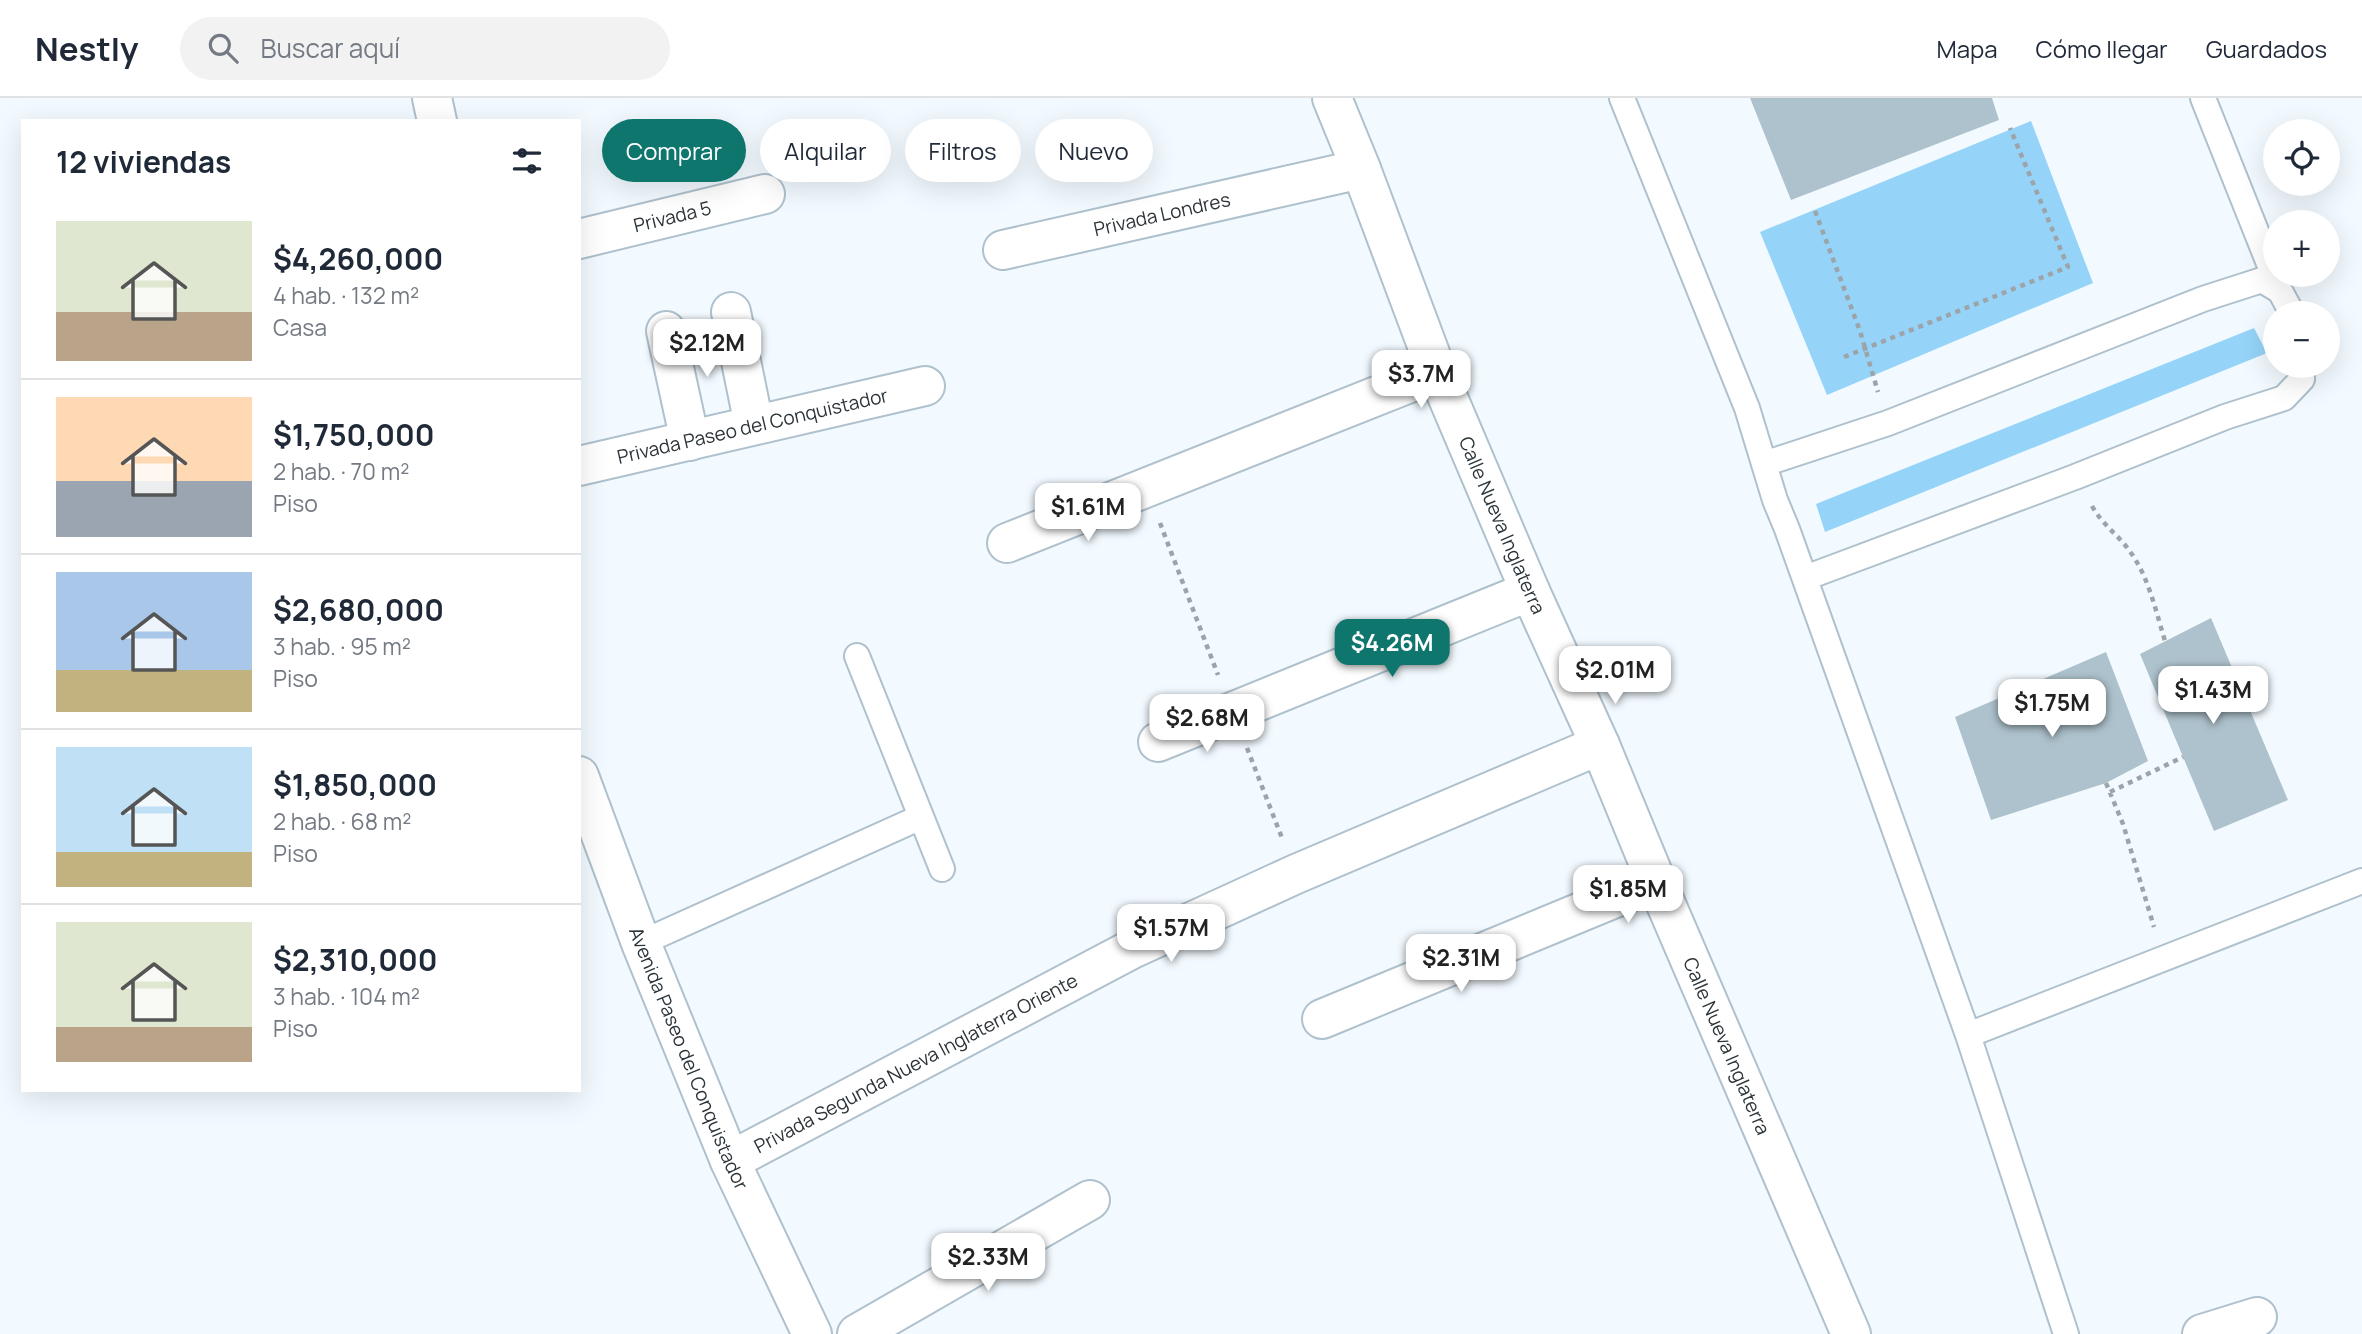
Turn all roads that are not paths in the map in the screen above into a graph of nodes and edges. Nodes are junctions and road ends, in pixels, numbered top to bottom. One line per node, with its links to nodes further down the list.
1 (432, 98): 5 (street)
2 (1332, 98): 6 (street, Calle Nueva Inglaterra)
3 (1622, 98): 19 (lane)
4 (2203, 98): 10 (lane)
5 (437, 119)
6 (1361, 169): 9 (street, Privada Londres); 14 (street, Calle Nueva Inglaterra)
7 (765, 194): 8 (street, Privada 5)
8 (581, 239)
9 (1003, 250)
10 (2280, 291): 11 (lane); 19 (lane)
11 (2285, 301)
12 (731, 312): 17 (street)
13 (666, 331): 18 (street)
14 (1437, 372): 21 (street); 23 (street, Calle Nueva Inglaterra)
15 (2302, 378): 22 (lane)
16 (925, 386): 17 (street, Privada Paseo del Conquistador)
17 (754, 425): 18 (street, Privada Paseo del Conquistador)
18 (690, 441): 20 (street, Privada Paseo del Conquistador)
19 (1764, 464): 22 (lane)
20 (581, 466)
21 (1007, 543)
22 (1805, 578): 34 (lane)
23 (1530, 591): 25 (street); 26 (street, Calle Nueva Inglaterra)
24 (857, 656): 28 (lane)
25 (1158, 741)
26 (1601, 745): 30 (street, Calle Nueva Inglaterra); 35 (street, Privada Segunda Nueva Inglaterra Oriente)
27 (581, 781): 32 (street, Avenida Paseo del Conquistador)
28 (921, 817): 29 (lane); 32 (lane)
29 (942, 869)
30 (1656, 881): 33 (street); 41 (street, Calle Nueva Inglaterra)
31 (2362, 881): 34 (lane)
32 (641, 943): 35 (street, Avenida Paseo del Conquistador)
33 (1322, 1019)
34 (1968, 1035): 42 (lane)
35 (730, 1161): 39 (street, Avenida Paseo del Conquistador)
36 (1090, 1200): 40 (street)
37 (2257, 1317): 38 (street)
38 (2209, 1333)
39 (812, 1334)
40 (857, 1334)
41 (1851, 1334)
42 (2066, 1334)

